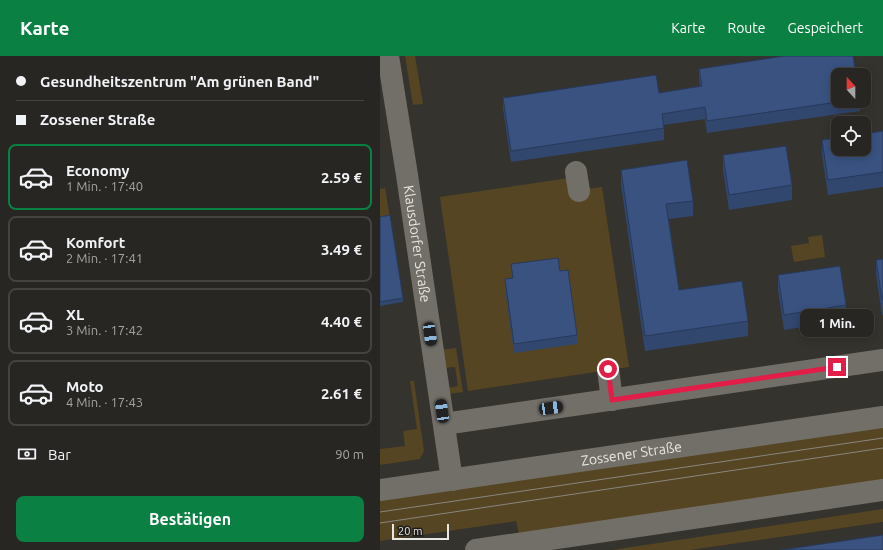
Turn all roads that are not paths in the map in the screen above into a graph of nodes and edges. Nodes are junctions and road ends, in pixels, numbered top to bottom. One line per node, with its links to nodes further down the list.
1 (388, 56): 6 (street, Klausdorfer Straße)
2 (883, 360): 4 (street)
3 (608, 369): 4 (street)
4 (612, 400): 6 (street)
5 (883, 417): 7 (street, Zossener Straße)
6 (444, 424): 7 (street, Klausdorfer Straße)
7 (452, 480): 8 (street, Zossener Straße)
8 (380, 490)
9 (883, 490): 10 (street)
10 (559, 544): 11 (street)
11 (476, 550)

